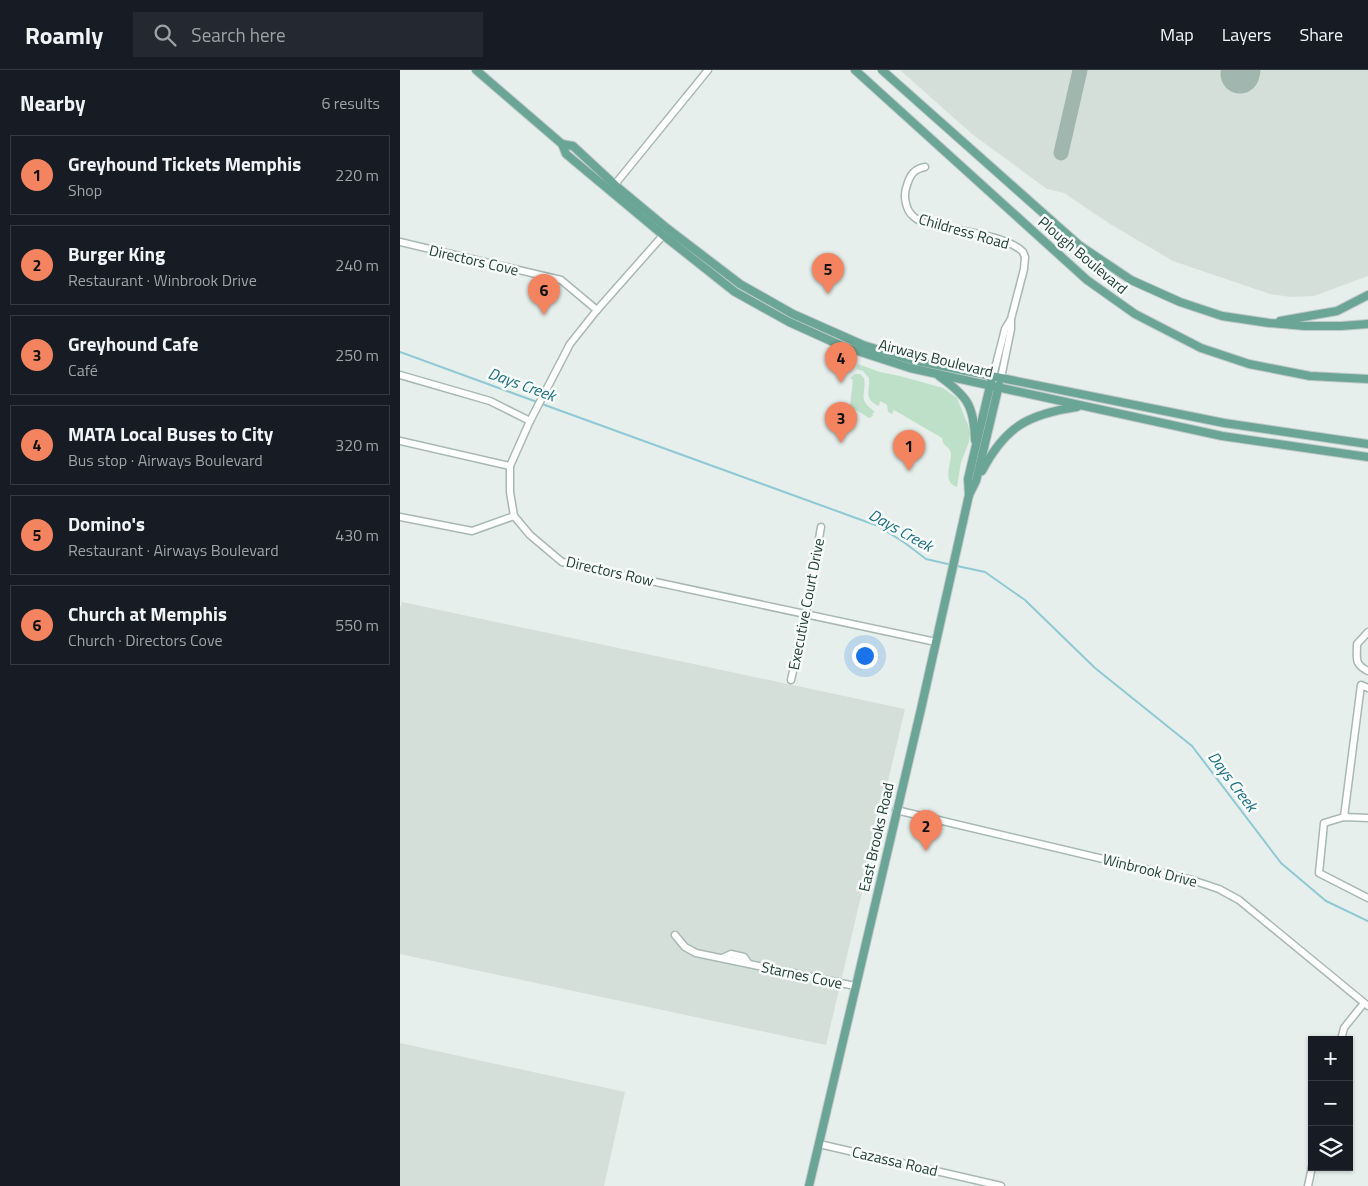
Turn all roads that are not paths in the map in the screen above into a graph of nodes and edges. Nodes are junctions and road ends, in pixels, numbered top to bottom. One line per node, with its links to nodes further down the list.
1 (476, 70): 6 (main road, Airways Boulevard)
2 (708, 70): 6 (street)
3 (855, 70): 20 (main road, Plough Boulevard)
4 (882, 70): 13 (main road, Plough Boulevard)
5 (924, 167): 10 (street, Childress Road)
6 (612, 188): 7 (main road, Airways Boulevard); 8 (main road, Airways Boulevard)
7 (668, 229): 8 (street); 15 (main road, Airways Boulevard)
8 (662, 236): 12 (street); 16 (main road, Airways Boulevard)
9 (400, 242): 12 (street, Directors Cove)
10 (1024, 252): 19 (street, East Brooks Road)
11 (1368, 294): 13 (main road)
12 (597, 310): 24 (street)
13 (1269, 324): 14 (main road, Plough Boulevard)
14 (1368, 324)
15 (903, 358): 16 (main road); 19 (main road, Airways Boulevard)
16 (901, 366): 17 (main road, Airways Boulevard)
17 (935, 374): 21 (main road, Airways Boulevard); 27 (main road)
18 (400, 375): 24 (street)
19 (997, 377): 21 (main road, East Brooks Road); 22 (main road, East Brooks Road); 26 (main road, Airways Boulevard)
20 (1368, 379)
21 (990, 385): 22 (main road, Airways Boulevard); 27 (main road, East Brooks Road)
22 (999, 388): 23 (main road, Airways Boulevard); 30 (main road, East Brooks Road)
23 (1082, 406): 28 (main road, Airways Boulevard); 30 (main road)
24 (530, 421): 29 (street)
25 (400, 442): 29 (street)
26 (1368, 444)
27 (975, 446): 31 (main road, East Brooks Road)
28 (1368, 457)
29 (510, 466): 32 (street)
30 (976, 482): 31 (main road, East Brooks Road)
31 (969, 495): 37 (main road, East Brooks Road)
32 (514, 516): 33 (street); 35 (street, Directors Row)
33 (400, 517)
34 (821, 527): 35 (street, Executive Court Drive)
35 (806, 613): 37 (street, Directors Row); 39 (street, Executive Court Drive)
36 (1368, 632): 38 (street)
37 (936, 642): 41 (main road, East Brooks Road)
38 (1368, 671)
39 (791, 680)
40 (1368, 688): 42 (street)
41 (896, 810): 46 (main road, East Brooks Road); 47 (street, Winbrook Drive)
42 (1344, 818): 43 (street); 44 (street)
43 (1368, 818)
44 (1368, 898)
45 (675, 934): 46 (street, Starnes Cove)
46 (855, 986): 49 (main road, East Brooks Road)
47 (1366, 1004): 48 (street)
48 (1342, 1036)
49 (819, 1144): 51 (main road, East Brooks Road); 52 (street, Cazassa Road)
50 (1311, 1171): 53 (street)
51 (809, 1186)
52 (1001, 1186)
53 (1308, 1186)

